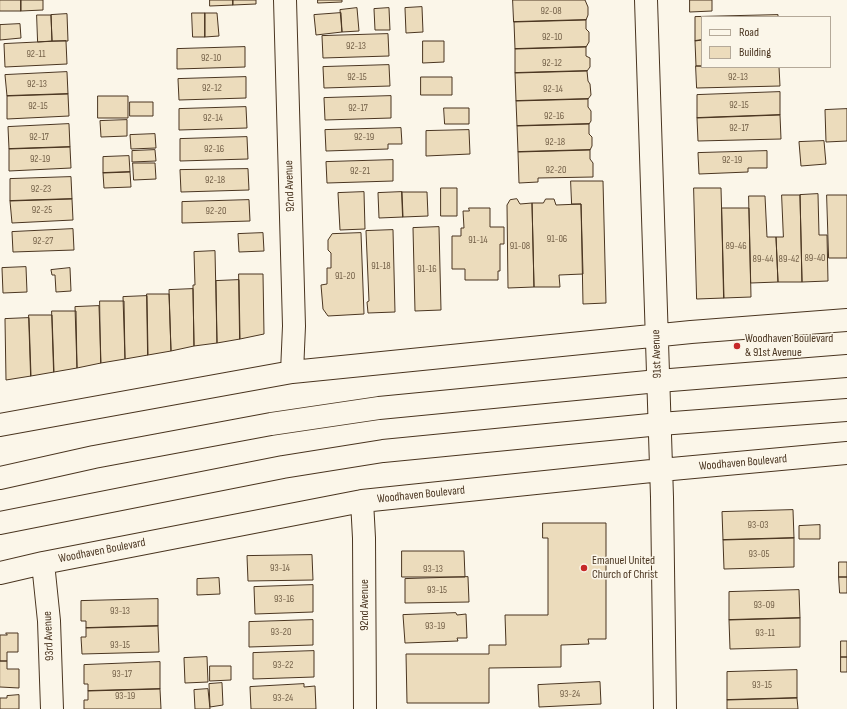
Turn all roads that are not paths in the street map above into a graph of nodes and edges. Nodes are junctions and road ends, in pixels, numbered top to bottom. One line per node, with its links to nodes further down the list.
1 (285, 0): 6 (street, 92nd Avenue)
2 (646, 0): 4 (street, 91st Avenue)
3 (847, 320): 4 (street)
4 (656, 336): 6 (street); 7 (street, 91st Avenue)
5 (847, 366): 7 (street)
6 (292, 372): 10 (street)
7 (658, 381): 9 (street, 91st Avenue); 13 (street)
8 (847, 410): 9 (street)
9 (660, 424): 12 (street, 91st Avenue); 15 (street)
10 (0, 425)
11 (847, 453): 12 (street, Woodhaven Boulevard)
12 (661, 470): 14 (street, Woodhaven Boulevard); 20 (street, 91st Avenue)
13 (0, 478)
14 (362, 501): 16 (street, Woodhaven Boulevard); 19 (street, 92nd Avenue)
15 (0, 523)
16 (43, 563): 17 (street, Woodhaven Boulevard); 18 (street, 93rd Avenue)
17 (0, 573)
18 (52, 709)
19 (365, 709)
20 (665, 709)

